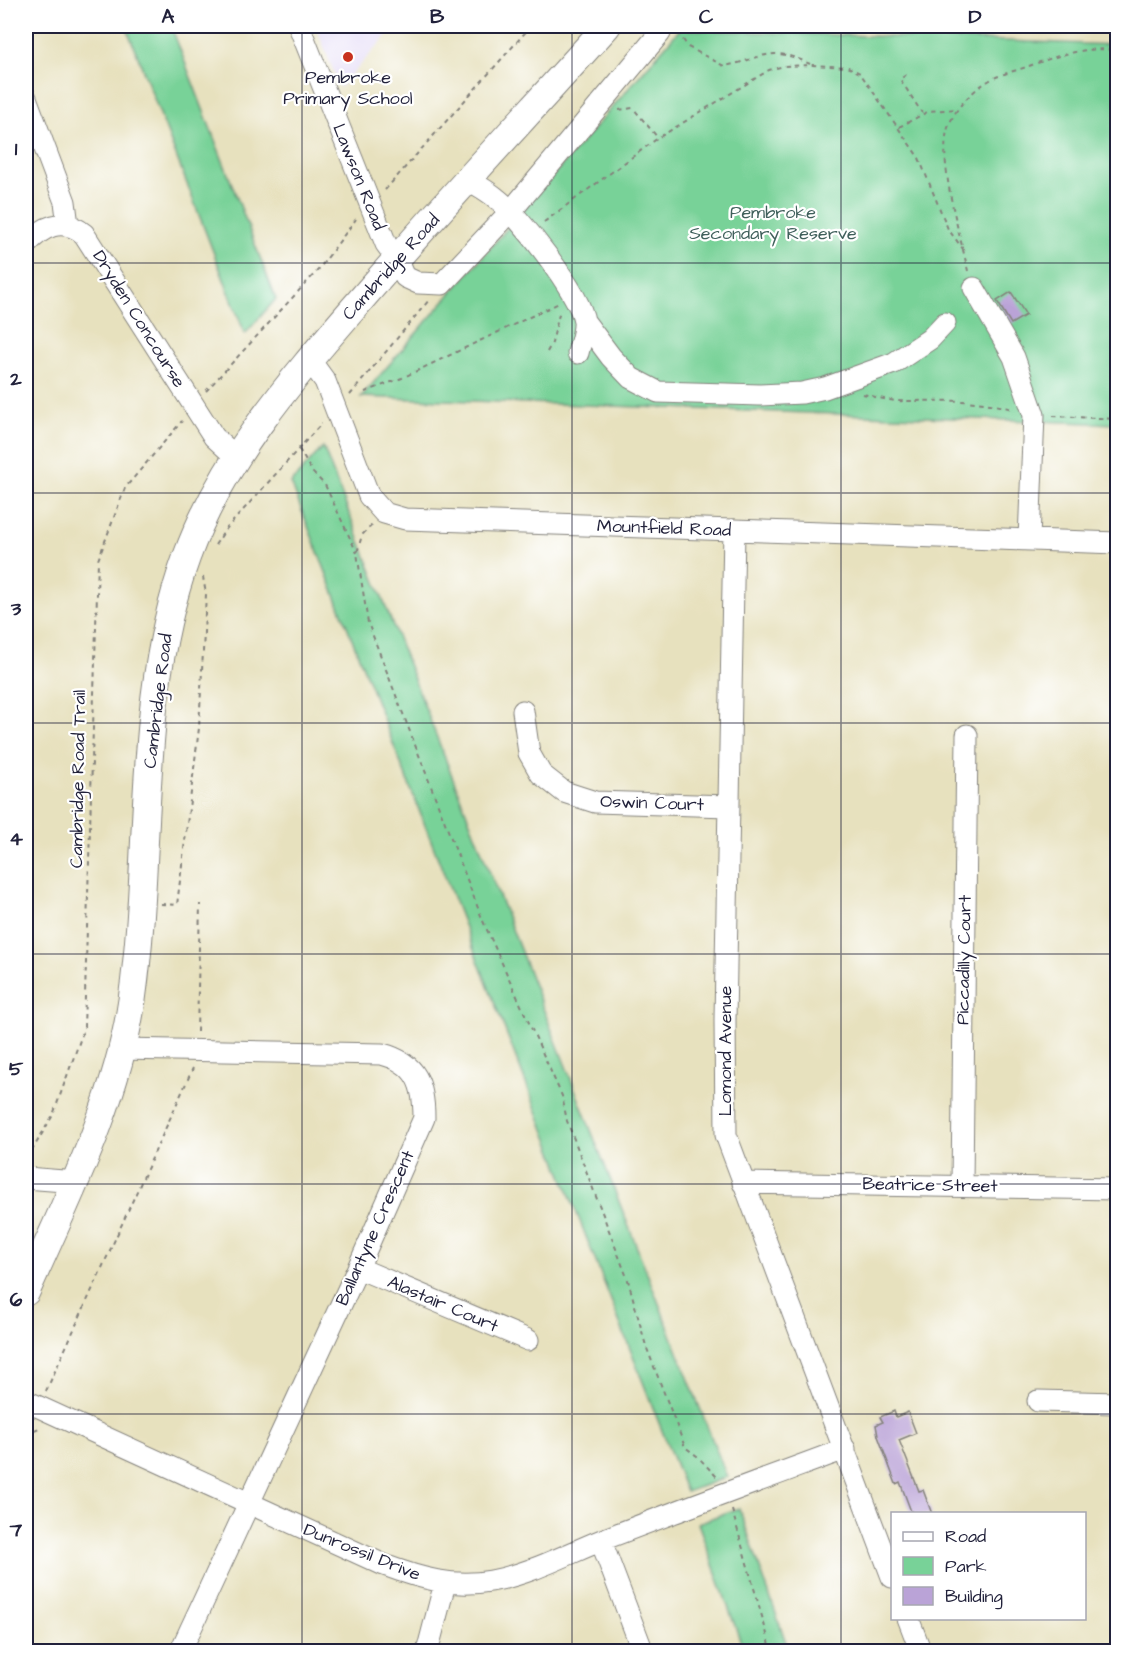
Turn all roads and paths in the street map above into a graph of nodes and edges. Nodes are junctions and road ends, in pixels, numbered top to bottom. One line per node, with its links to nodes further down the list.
1 (299, 26): 19 (street, Lawson Road)
2 (607, 26): 13 (main road, Cambridge Road)
3 (669, 32): 5 (path); 14 (street)
4 (1118, 51): 9 (path)
5 (812, 65): 11 (path); 12 (path)
6 (906, 75): 10 (path)
7 (26, 98): 15 (street)
8 (613, 107): 12 (path)
9 (958, 109): 10 (path); 18 (path)
10 (922, 113): 11 (path)
11 (898, 128): 18 (path)
12 (658, 138): 16 (path)
13 (469, 180): 14 (street); 19 (main road, Cambridge Road)
14 (511, 211): 16 (street); 20 (street)
15 (68, 225): 17 (street); 35 (street, Dryden Concourse)
16 (529, 232): 22 (street)
17 (26, 246)
18 (963, 249): 21 (path)
19 (397, 259): 20 (street, Lawson Road); 27 (main road, Cambridge Road)
20 (442, 284): 30 (path)
21 (974, 288): 32 (street)
22 (563, 300): 23 (street); 25 (path); 28 (path)
23 (584, 321): 24 (street); 26 (street)
24 (945, 323)
25 (547, 352)
26 (578, 353)
27 (309, 359): 30 (street, Mountfield Road); 35 (main road, Cambridge Road)
28 (365, 392)
29 (861, 394): 32 (path)
30 (342, 402): 34 (path); 37 (street, Mountfield Road)
31 (189, 413): 51 (path, Cambridge Road Trail)
32 (1034, 418): 33 (path); 38 (street)
33 (1118, 419)
34 (299, 449): 40 (path); 41 (path)
35 (236, 457): 46 (main road, Cambridge Road)
36 (375, 523): 41 (path)
37 (734, 530): 38 (street, Mountfield Road); 45 (street, Lomond Avenue)
38 (1029, 539): 39 (street, Mountfield Road)
39 (1118, 543)
40 (214, 547)
41 (357, 553): 67 (path)
42 (203, 574): 46 (path)
43 (523, 711): 45 (street, Oswin Court)
44 (967, 735): 55 (street, Piccadilly Court)
45 (729, 806): 54 (street, Lomond Avenue)
46 (140, 904): 49 (main road, Cambridge Road)
47 (200, 904): 48 (path)
48 (196, 1038)
49 (122, 1049): 53 (main road, Cambridge Road); 57 (street, Ballantyne Crescent)
50 (195, 1063): 60 (path)
51 (26, 1162)
52 (26, 1178): 53 (street)
53 (76, 1182): 58 (main road, Cambridge Road)
54 (743, 1183): 55 (street, Beatrice Street); 66 (street, Lomond Avenue)
55 (962, 1185): 56 (street, Beatrice Street)
56 (1118, 1189)
57 (358, 1268): 59 (street, Alastair Court); 68 (street, Ballantyne Crescent)
58 (26, 1292)
59 (528, 1340)
60 (52, 1395)
61 (26, 1401): 68 (street, Dunrossil Drive)
62 (1038, 1401): 63 (street)
63 (1118, 1403)
64 (46, 1424): 65 (path)
65 (26, 1434)
66 (845, 1449): 70 (street, Dunrossil Drive); 71 (street, Lomond Avenue)
67 (721, 1481)
68 (249, 1503): 72 (street, Dunrossil Drive); 74 (street, Ballantyne Crescent)
69 (731, 1508): 77 (path)
70 (601, 1541): 72 (street, Dunrossil Drive); 76 (street)
71 (891, 1573)
72 (445, 1583): 75 (street)
73 (909, 1620): 78 (street)
74 (180, 1652)
75 (427, 1652)
76 (643, 1652)
77 (772, 1652)
78 (921, 1652)

